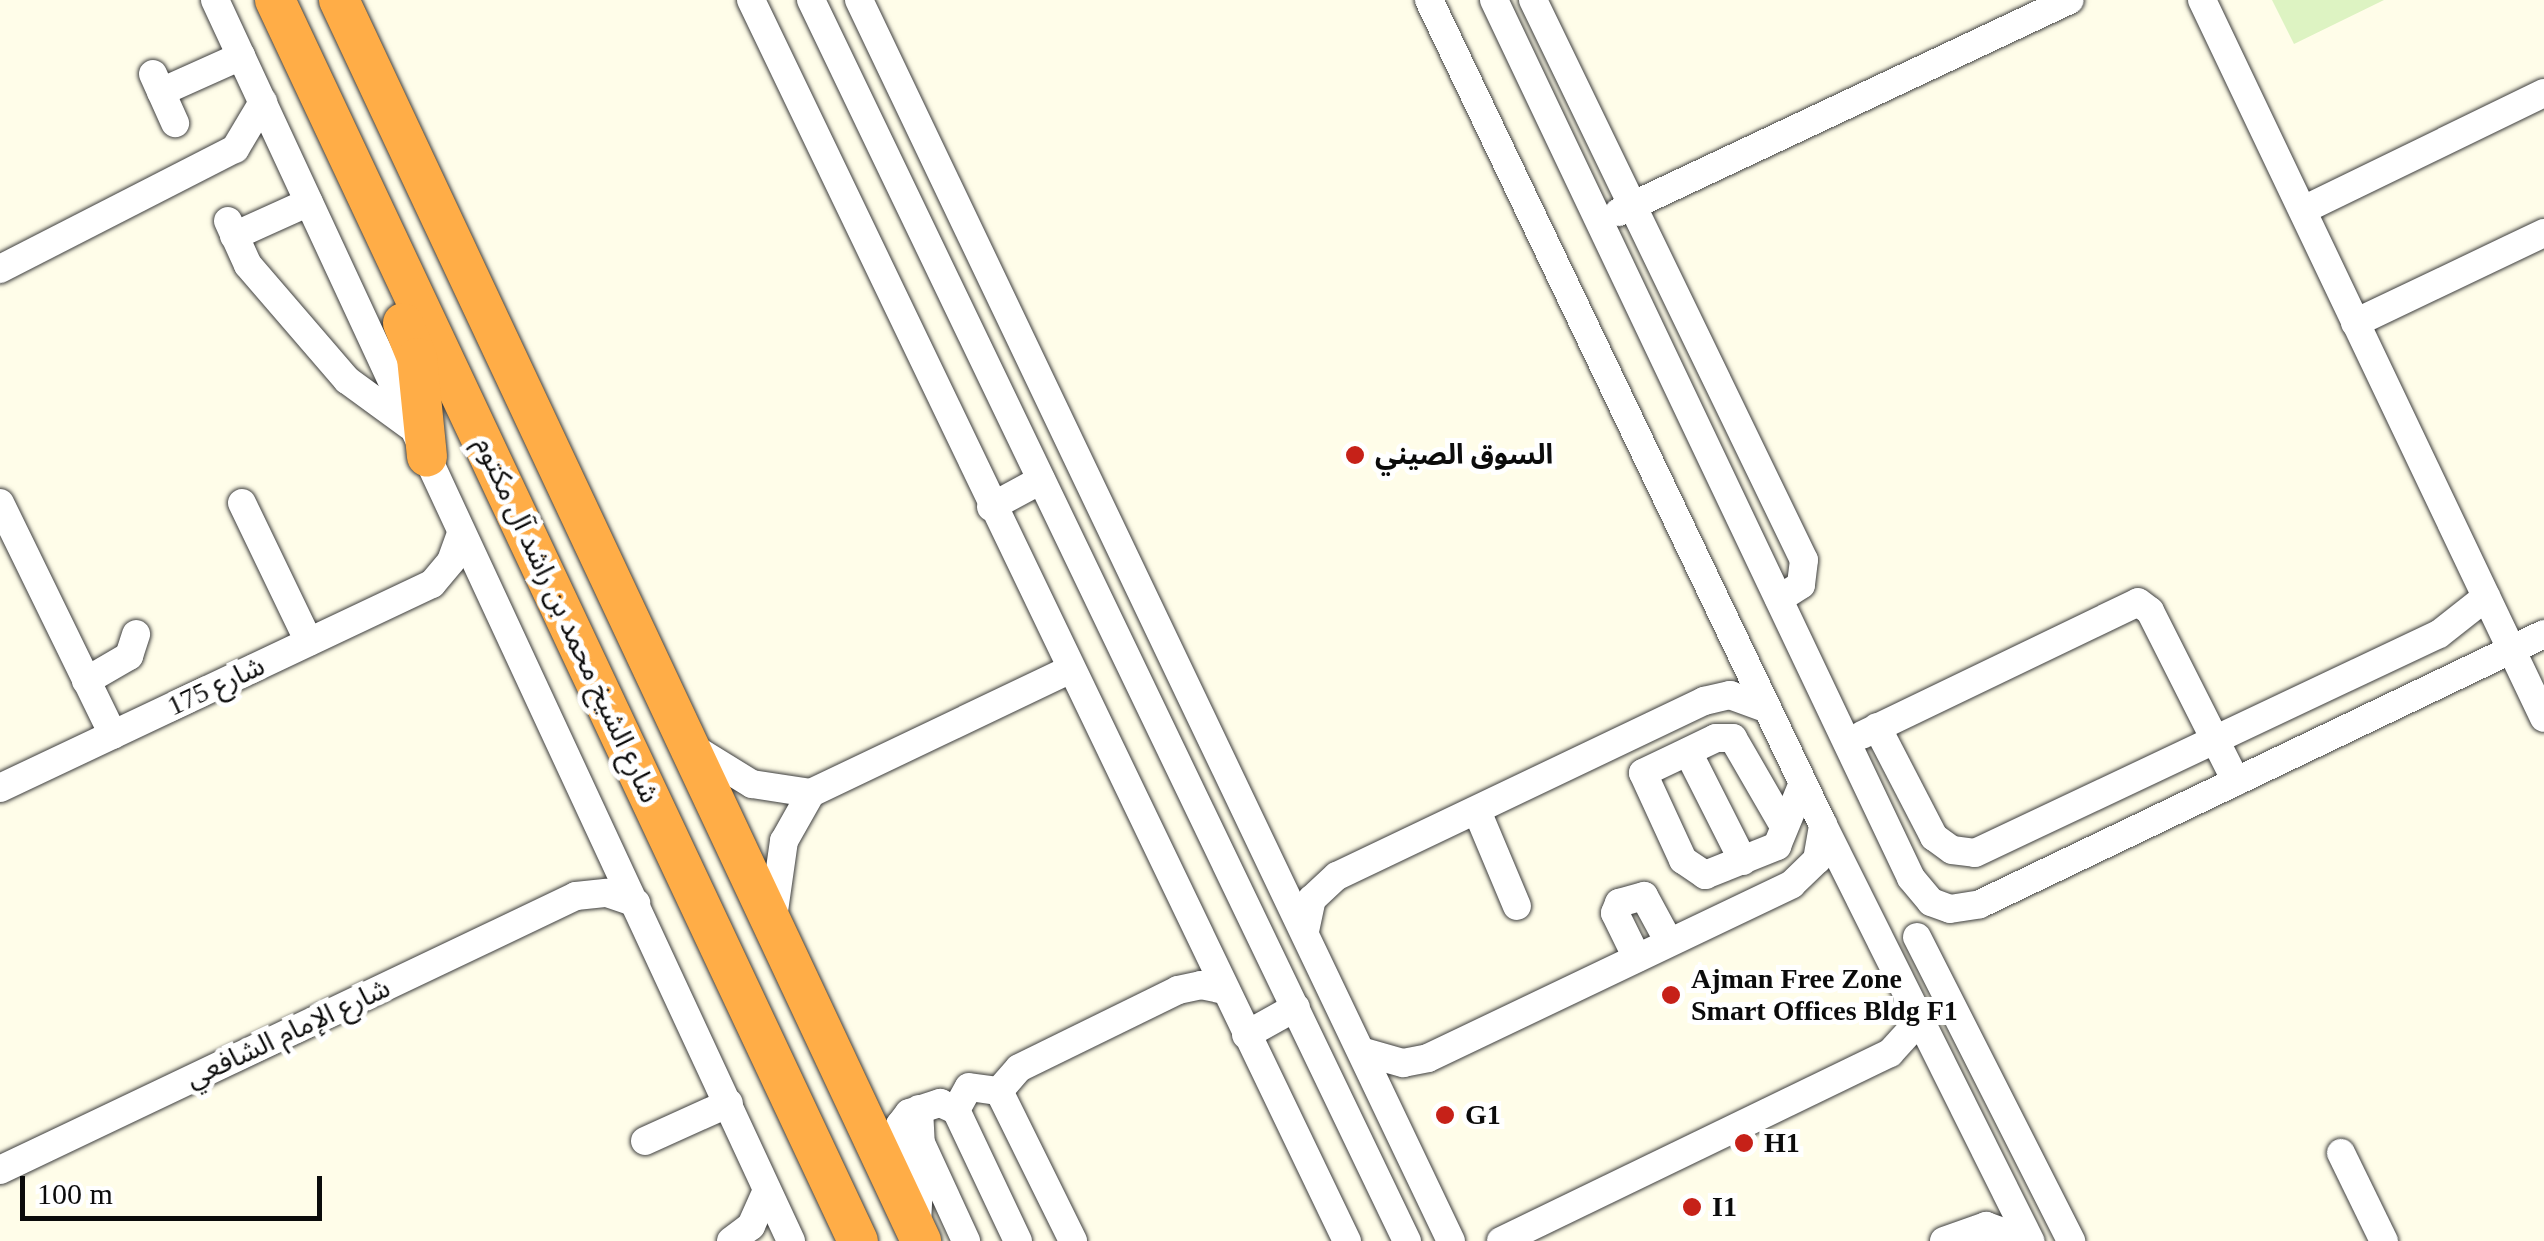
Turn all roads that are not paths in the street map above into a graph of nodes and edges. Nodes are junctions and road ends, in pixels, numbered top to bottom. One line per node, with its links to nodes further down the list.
1 (215, 0): 12 (street)
2 (275, 0): 21 (highway, شارع الشيخ محمد بن راشد آل مكتوم)
3 (339, 0): 46 (highway, شارع الشيخ محمد بن راشد آل مكتوم)
4 (751, 0): 30 (street)
5 (810, 0): 27 (street)
6 (859, 0): 40 (street)
7 (1429, 0): 43 (street)
8 (1494, 0): 22 (street)
9 (1532, 0): 19 (street)
10 (2070, 0): 19 (street)
11 (2202, 0): 20 (street)
12 (241, 56): 14 (street); 15 (street)
13 (2544, 94): 20 (street)
14 (262, 102): 16 (street); 17 (street)
15 (175, 123)
16 (235, 150): 17 (street); 24 (street)
17 (288, 160): 18 (street)
18 (309, 202): 26 (street); 26 (street)
19 (1633, 206): 22 (street); 35 (street)
20 (2302, 210): 25 (street)
21 (378, 218): 26 (highway); 90 (highway, شارع الشيخ محمد بن راشد آل مكتوم)
22 (1600, 222): 35 (street)
23 (2544, 233): 25 (street)
24 (0, 270)
25 (2355, 323): 33 (street)
26 (421, 443): 31 (street)
27 (1042, 480): 30 (street); 47 (street)
28 (242, 503): 38 (street)
29 (0, 504): 42 (street)
30 (991, 507): 41 (street)
31 (461, 533): 32 (street); 34 (street)
32 (432, 584): 34 (street); 38 (street, شارع 175)
33 (2486, 597): 39 (street); 50 (street)
34 (492, 599): 61 (street)
35 (1778, 599): 51 (street)
36 (136, 634): 42 (street)
37 (2544, 634): 39 (street)
38 (309, 642): 48 (street, شارع 175)
39 (2511, 650): 44 (street); 54 (street)
40 (1172, 654): 47 (street); 67 (street)
41 (1069, 670): 57 (street); 73 (street)
42 (86, 681): 48 (street)
43 (1768, 709): 49 (street); 55 (street)
44 (2544, 718)
45 (1877, 727): 50 (street); 50 (street); 51 (street)
46 (679, 734): 57 (street); 70 (highway, شارع الشيخ محمد بن راشد آل مكتوم)
47 (1164, 734): 74 (street)
48 (113, 735): 56 (street, شارع 175)
49 (1626, 738): 53 (street); 58 (street)
50 (2214, 740): 54 (street)
51 (1847, 742): 65 (street)
52 (1688, 752): 53 (street); 59 (street); 62 (street)
53 (1643, 773): 62 (street)
54 (2236, 781): 65 (street)
55 (1803, 783): 59 (street); 60 (street)
56 (0, 788)
57 (811, 793): 70 (street)
58 (1477, 810): 66 (street); 67 (street)
59 (1782, 824): 62 (street)
60 (1823, 825): 69 (street); 71 (street)
61 (607, 844): 63 (street); 64 (street)
62 (1743, 861)
63 (576, 896): 64 (street, شارع الإمام الشافعي); 84 (street, شارع الإمام الشافعي)
64 (636, 902): 79 (street)
65 (1934, 904): 68 (street)
66 (1517, 906)
67 (1305, 931): 77 (street)
68 (1917, 937): 71 (street); 100 (street)
69 (1669, 942): 72 (street); 72 (street)
70 (778, 948): 86 (highway, شارع الشيخ محمد بن راشد آل مكتوم)
71 (1886, 952): 75 (street)
72 (1637, 958): 77 (street)
73 (1224, 990): 76 (street); 78 (street)
74 (1296, 1008): 76 (street); 95 (street)
75 (1920, 1020): 97 (street); 99 (street)
76 (1246, 1035): 94 (street)
77 (1364, 1052): 96 (street)
78 (1000, 1092): 81 (street); 93 (street)
79 (728, 1103): 82 (street); 85 (street)
80 (919, 1109): 81 (street); 86 (street); 91 (street)
81 (956, 1110): 92 (street)
82 (645, 1141)
83 (2342, 1154): 101 (street)
84 (0, 1170)
85 (767, 1190): 87 (street); 89 (street)
86 (918, 1235)
87 (736, 1238): 88 (street)
88 (778, 1241)
89 (791, 1241)
90 (858, 1241)
91 (966, 1241)
92 (1018, 1241)
93 (1073, 1241)
94 (1347, 1241)
95 (1407, 1241)
96 (1452, 1241)
97 (1500, 1241)
98 (1944, 1241): 99 (street)
99 (2029, 1241)
100 (2071, 1241)
101 (2384, 1241)

